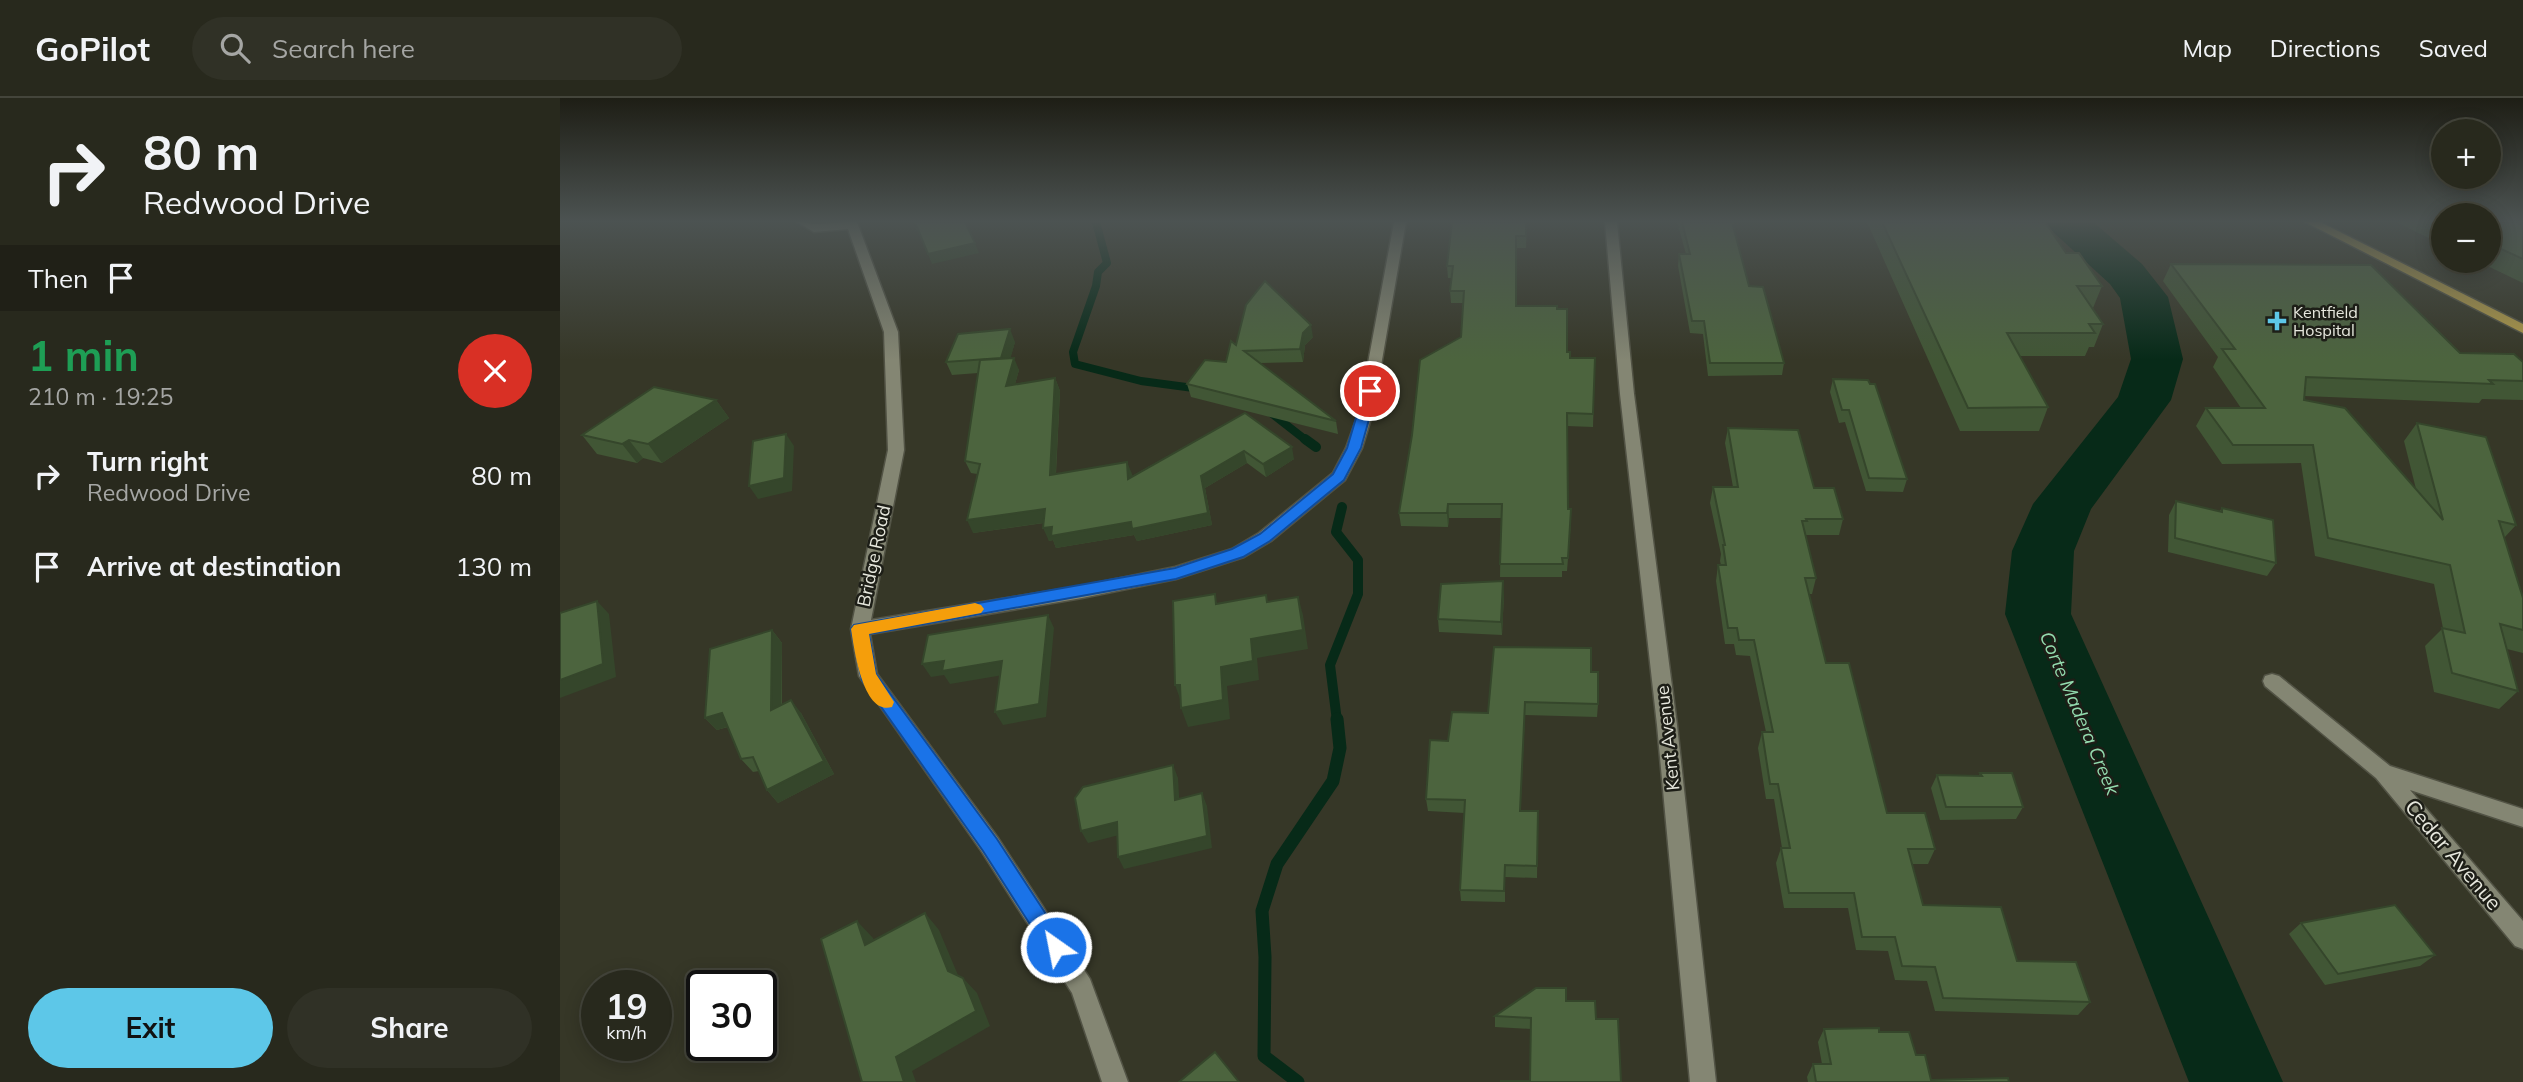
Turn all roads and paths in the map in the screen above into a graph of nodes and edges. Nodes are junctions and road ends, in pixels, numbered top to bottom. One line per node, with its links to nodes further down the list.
1 (870, 268): 6 (street, Bridge Road)
2 (1392, 268): 6 (street)
3 (1615, 268): 12 (street, Kent Avenue)
4 (2402, 268): 5 (main road)
5 (2523, 329)
6 (860, 629): 11 (street, Bridge Road)
7 (2272, 681): 8 (street)
8 (2383, 772): 9 (street); 10 (street, Cedar Avenue)
9 (2523, 818)
10 (2523, 938)
11 (1115, 1082)
12 (1703, 1082)

